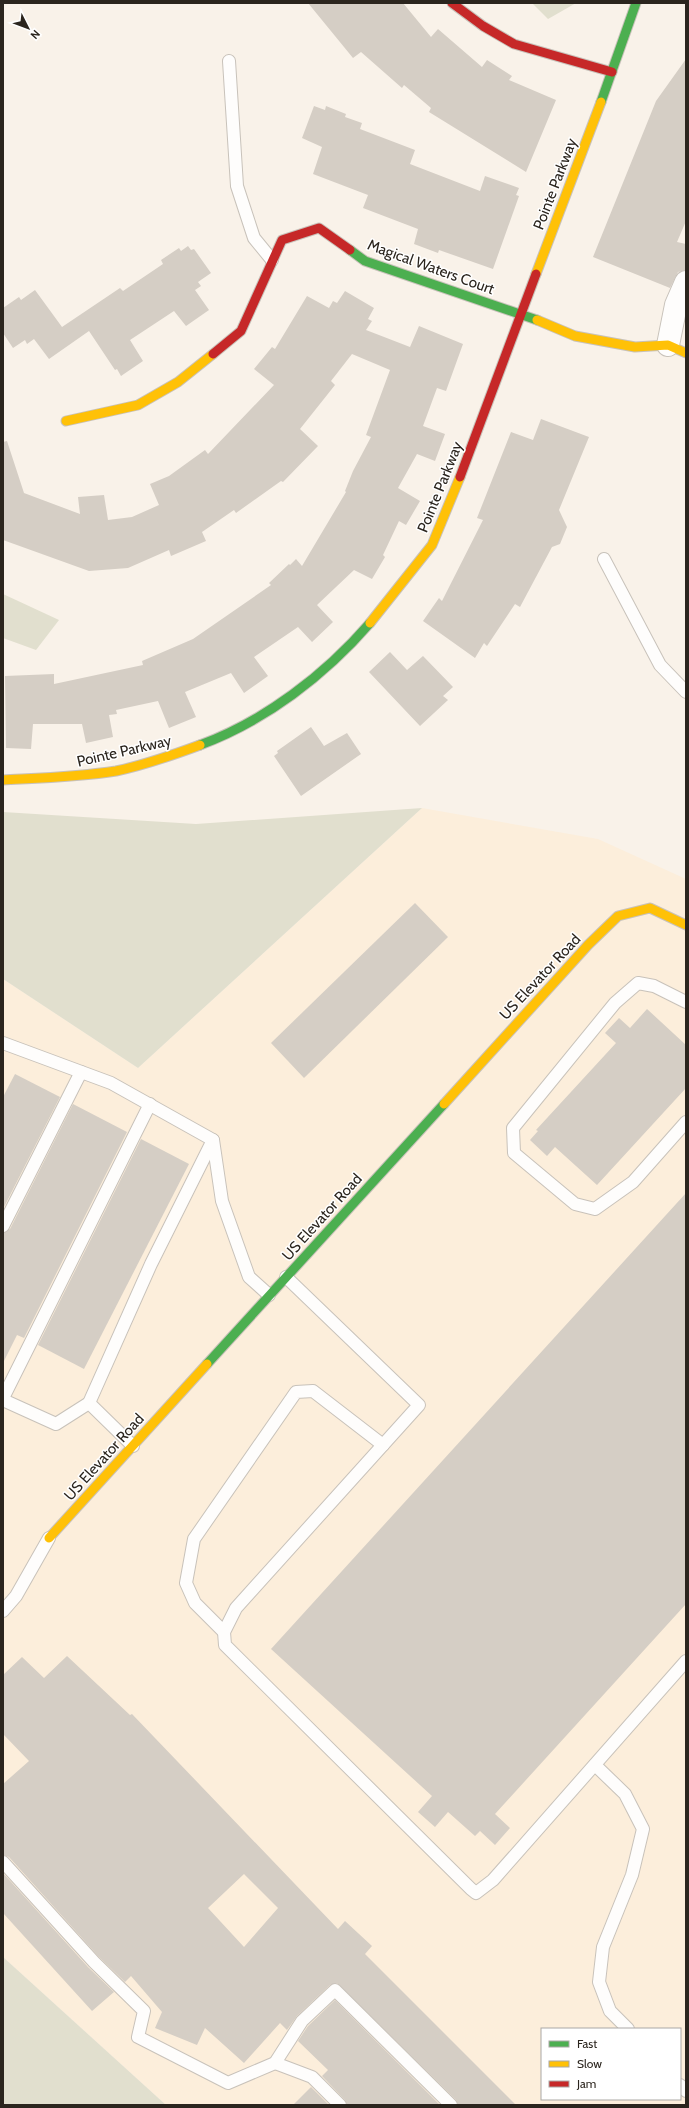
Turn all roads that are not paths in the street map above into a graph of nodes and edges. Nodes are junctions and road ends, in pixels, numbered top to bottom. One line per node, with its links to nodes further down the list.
1 (452, 3): 4 (street)
2 (636, 3): 4 (street, Pointe Parkway)
3 (229, 61): 5 (lane)
4 (612, 72): 7 (street, Pointe Parkway)
5 (272, 260): 7 (street, Magical Waters Court); 9 (street, Magical Waters Court)
6 (686, 282): 8 (street)
7 (520, 313): 8 (street); 12 (street, Pointe Parkway)
8 (677, 349)
9 (66, 422)
10 (604, 559): 11 (lane)
11 (686, 692)
12 (3, 780)
13 (686, 925): 21 (street, US Elevator Road)
14 (686, 1002): 18 (lane)
15 (3, 1043): 16 (lane)
16 (81, 1072): 17 (lane); 20 (lane)
17 (150, 1104): 19 (lane); 23 (lane)
18 (686, 1122)
19 (213, 1140): 22 (lane); 24 (lane)
20 (3, 1226)
21 (286, 1277): 22 (street, US Elevator Road); 25 (lane)
22 (270, 1295): 26 (street, US Elevator Road)
23 (3, 1399): 24 (lane)
24 (89, 1403): 26 (lane)
25 (383, 1445): 29 (lane); 29 (lane)
26 (133, 1446): 27 (street, US Elevator Road)
27 (49, 1538): 28 (lane)
28 (3, 1611)
29 (224, 1632): 31 (lane)
30 (686, 1662): 31 (lane)
31 (595, 1765): 33 (lane)
32 (3, 1862): 34 (lane)
33 (627, 2028)
34 (275, 2063): 35 (lane); 36 (lane)
35 (340, 2105)
36 (451, 2105)

